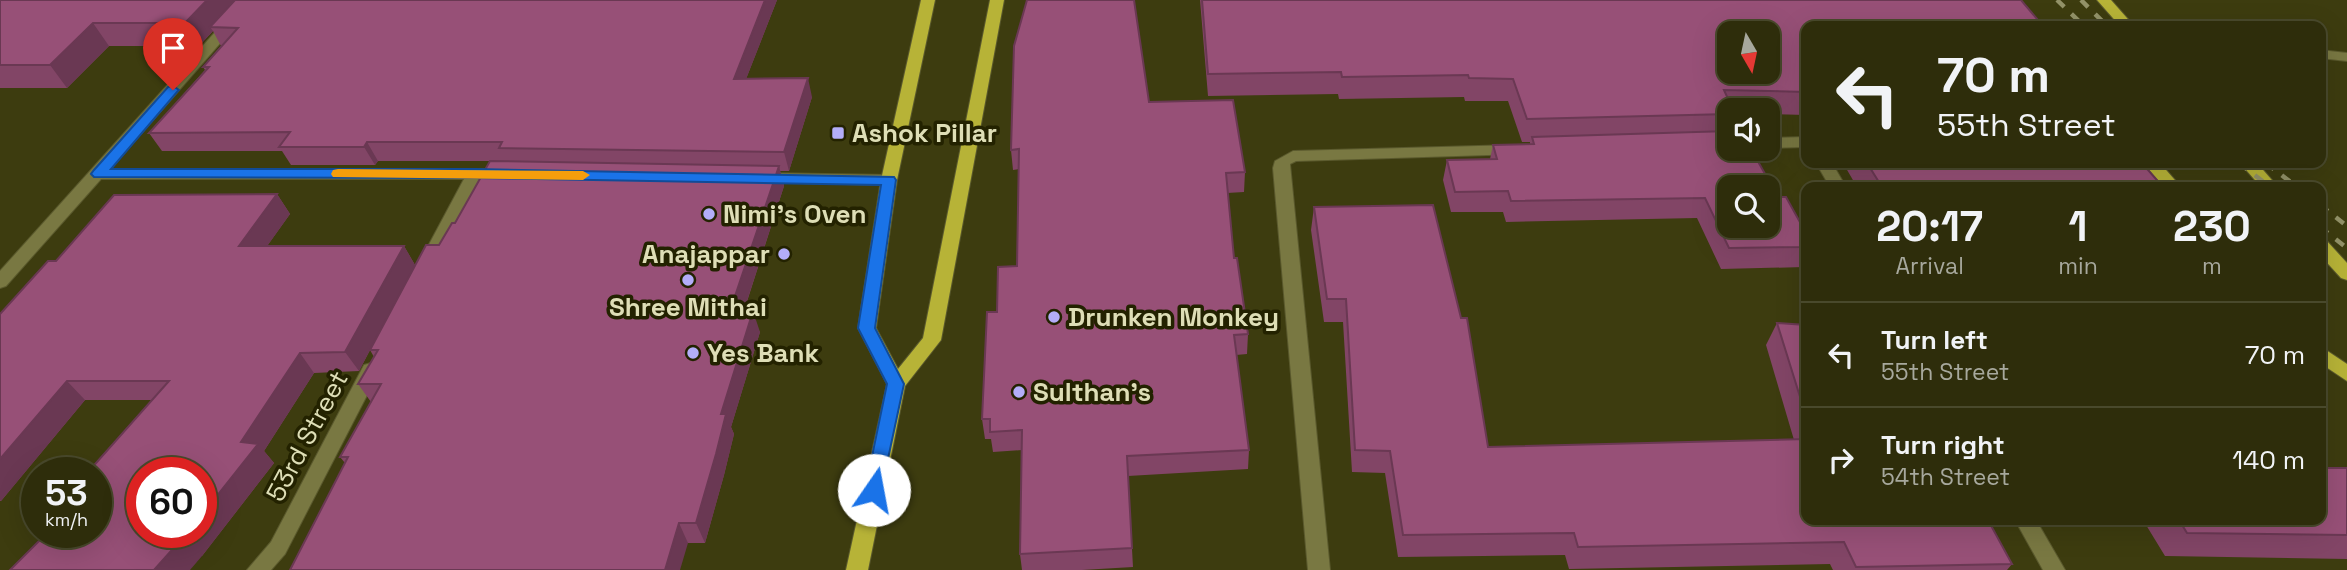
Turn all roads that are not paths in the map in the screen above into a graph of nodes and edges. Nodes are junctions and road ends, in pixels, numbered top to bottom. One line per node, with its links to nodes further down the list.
1 (928, 0): 17 (main road)
2 (997, 0): 27 (main road)
3 (2104, 0): 5 (main road)
4 (253, 4): 13 (street)
5 (2123, 21)
6 (2326, 55): 7 (street)
7 (2347, 57)
8 (1801, 142): 9 (street)
9 (1780, 143)
10 (1537, 149): 33 (street)
11 (2156, 168): 18 (main road)
12 (2253, 168): 19 (main road)
13 (99, 174): 14 (street); 22 (street)
14 (475, 174): 15 (street); 23 (street)
15 (516, 174)
16 (737, 178): 17 (street)
17 (889, 180): 27 (main road)
18 (2168, 182)
19 (2265, 182)
20 (2326, 251): 21 (main road)
21 (2347, 274)
22 (0, 282)
23 (418, 282)
24 (379, 355): 29 (street, 53rd Street)
25 (2326, 358): 26 (main road)
26 (2347, 374)
27 (896, 384): 32 (main road)
28 (2028, 525): 34 (street)
29 (278, 548): 30 (street, 53rd Street); 31 (street)
30 (258, 570)
31 (265, 570)
32 (857, 570)
33 (1320, 570)
34 (2054, 570)

